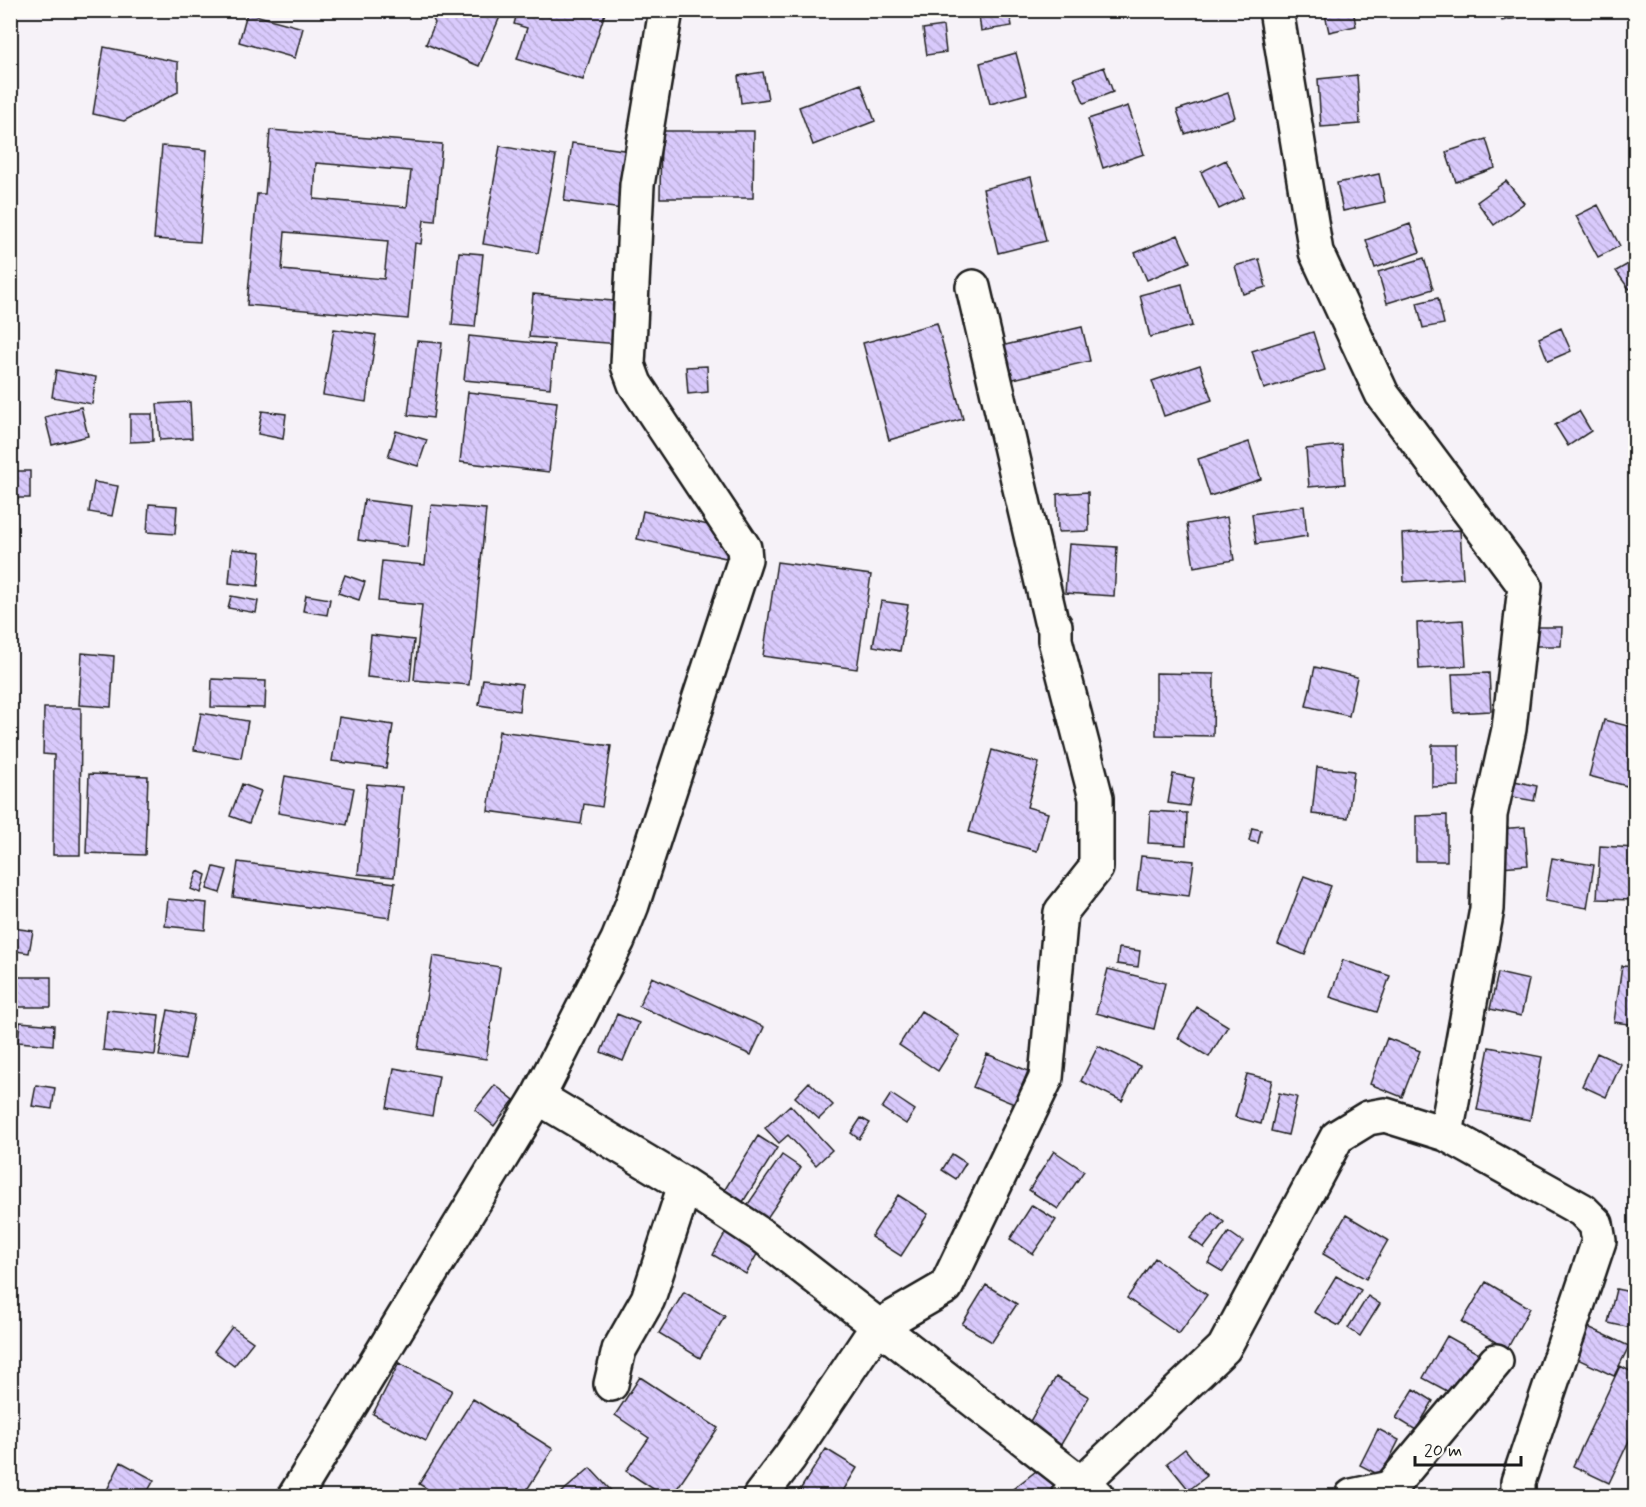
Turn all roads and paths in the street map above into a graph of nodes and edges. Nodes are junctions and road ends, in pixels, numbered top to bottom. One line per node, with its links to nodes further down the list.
1 (666, 10): 4 (street)
2 (1276, 10): 5 (street)
3 (973, 287): 7 (street)
4 (538, 1097): 6 (street); 11 (street)
5 (1446, 1134): 10 (street); 14 (street)
6 (685, 1185): 7 (street); 9 (street)
7 (877, 1327): 10 (street); 12 (street)
8 (1496, 1361): 13 (street)
9 (611, 1384)
10 (1082, 1492)
11 (295, 1497)
12 (760, 1497)
13 (1352, 1497)
14 (1518, 1497)

